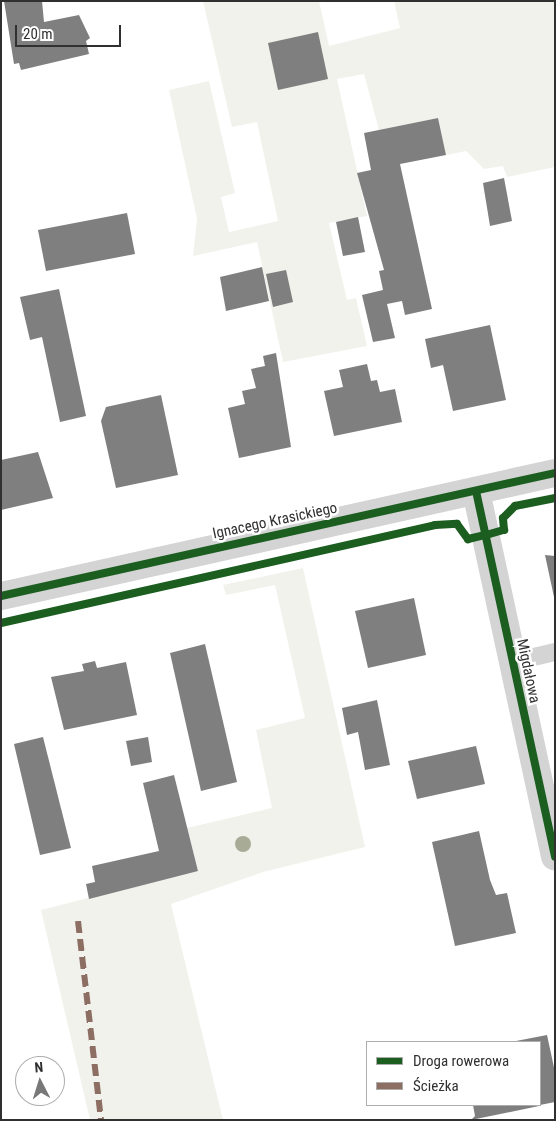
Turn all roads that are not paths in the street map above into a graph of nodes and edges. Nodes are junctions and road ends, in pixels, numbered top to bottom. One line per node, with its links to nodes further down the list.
1 (555, 473): 2 (street, Ignacego Krasickiego)
2 (476, 491): 3 (street, Ignacego Krasickiego); 5 (street, Migdałowa)
3 (1, 596)
4 (555, 652): 5 (lane)
5 (512, 662): 6 (street, Migdałowa)
6 (555, 857)

